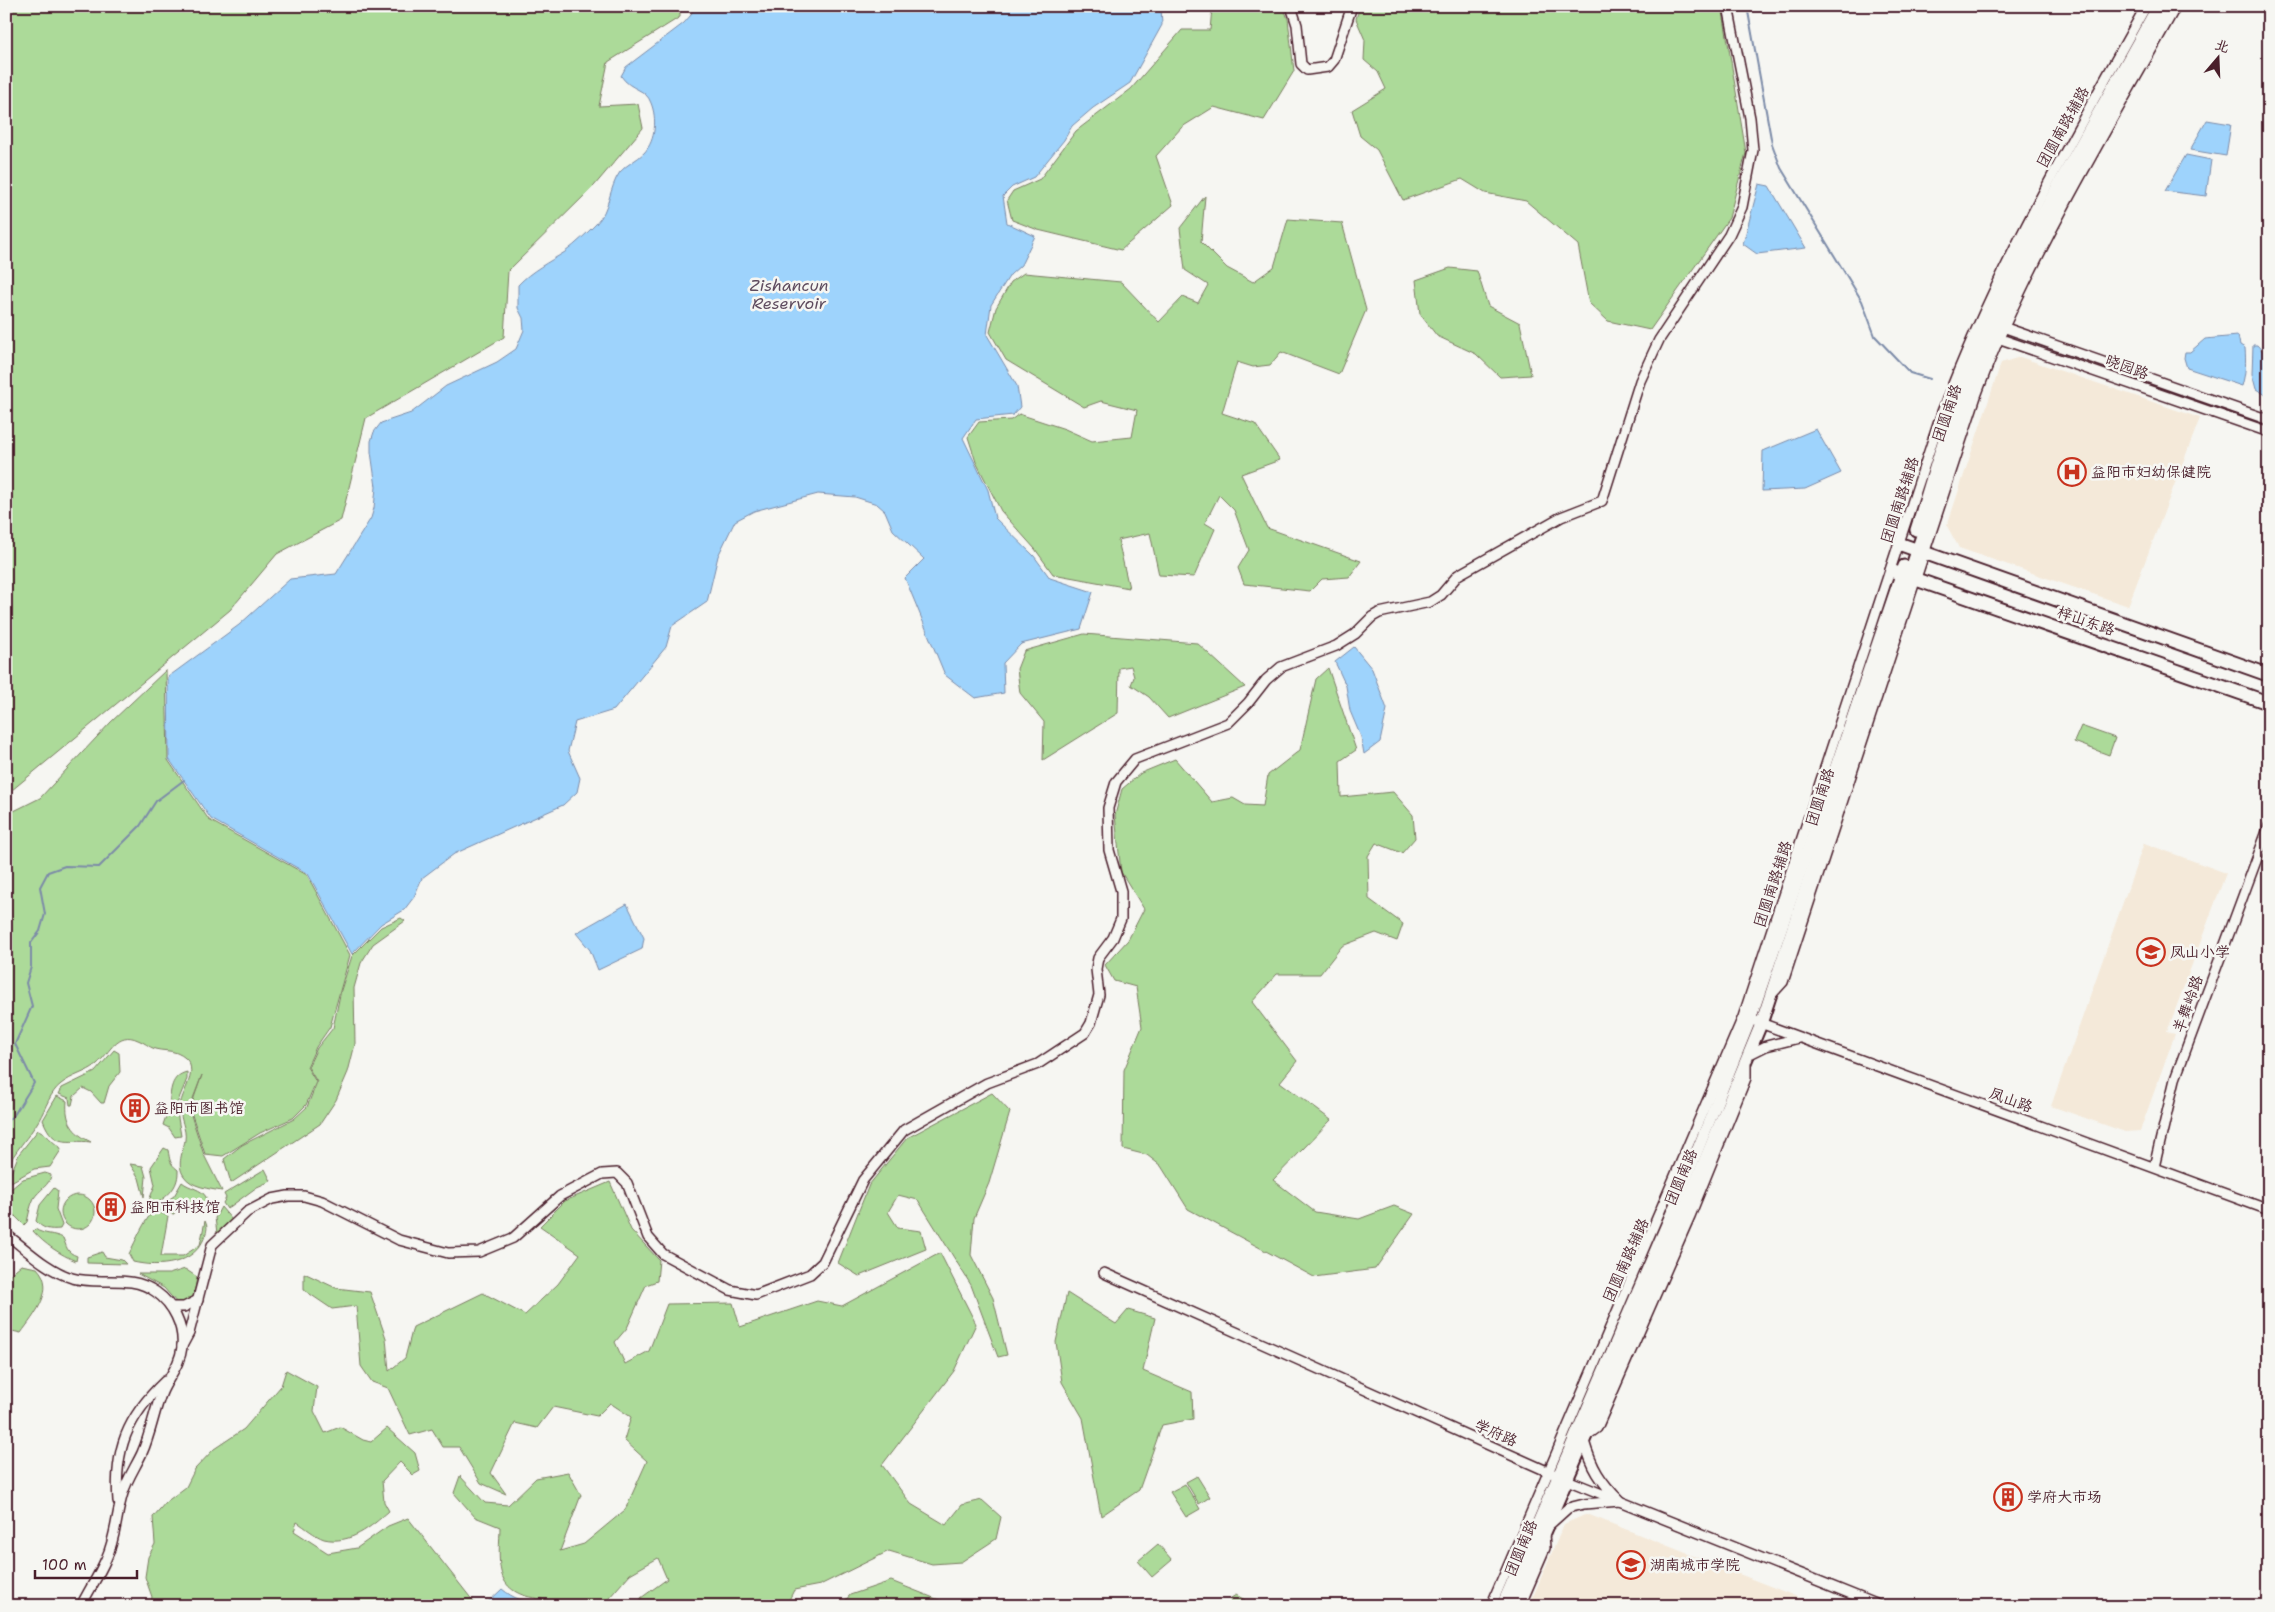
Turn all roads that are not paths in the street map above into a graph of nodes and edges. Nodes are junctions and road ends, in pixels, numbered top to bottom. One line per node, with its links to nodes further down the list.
1 (1291, 6): 2 (street)
2 (1352, 6)
3 (1728, 6): 25 (street)
4 (2146, 6): 8 (street, 团圆南路辅路)
5 (2158, 6): 8 (main road, 团圆南路)
6 (2168, 6): 8 (main road, 团圆南路)
7 (2176, 6): 8 (street, 团圆南路辅路)
8 (1991, 328): 9 (street, 团圆南路辅路); 10 (main road, 团圆南路); 11 (street, 晓园路); 12 (street, 晓园路); 13 (main road, 团圆南路)
9 (1976, 396): 10 (main road); 13 (street, 团圆南路辅路)
10 (1963, 411): 13 (main road, 团圆南路)
11 (2269, 420)
12 (2269, 432)
13 (1914, 549): 14 (main road, 团圆南路); 14 (street, 团圆南路辅路); 15 (highway, 梓山东路)
14 (1905, 575): 16 (highway, 梓山东路); 18 (main road, 团圆南路); 18 (main road, 团圆南路)
15 (2269, 675)
16 (2269, 703)
17 (2269, 826): 21 (street, 羊舞岭路)
18 (1751, 1020): 19 (street, 凤山路); 20 (main road, 团圆南路); 30 (main road, 团圆南路)
19 (1800, 1038): 20 (street); 21 (street, 凤山路)
20 (1747, 1057): 29 (main road, 团圆南路)
21 (2154, 1167): 22 (street, 凤山路)
22 (2269, 1210)
23 (6, 1234): 26 (street)
24 (1104, 1273): 30 (street, 学府路)
25 (198, 1300): 26 (street); 27 (street)
26 (171, 1306): 27 (street)
27 (182, 1346): 28 (street)
28 (171, 1376): 32 (street); 32 (street)
29 (1585, 1439): 30 (main road, 团圆南路); 31 (street)
30 (1558, 1476): 31 (street, 学府路); 33 (main road, 团圆南路); 37 (street); 38 (main road, 团圆南路)
31 (1620, 1501): 33 (street); 41 (street, 学府路)
32 (119, 1510): 34 (street)
33 (1545, 1529): 39 (main road, 团圆南路); 40 (street)
34 (88, 1592): 35 (street); 36 (street)
35 (81, 1606)
36 (85, 1606)
37 (1491, 1606)
38 (1502, 1606)
39 (1512, 1606)
40 (1520, 1606)
41 (1881, 1606)

